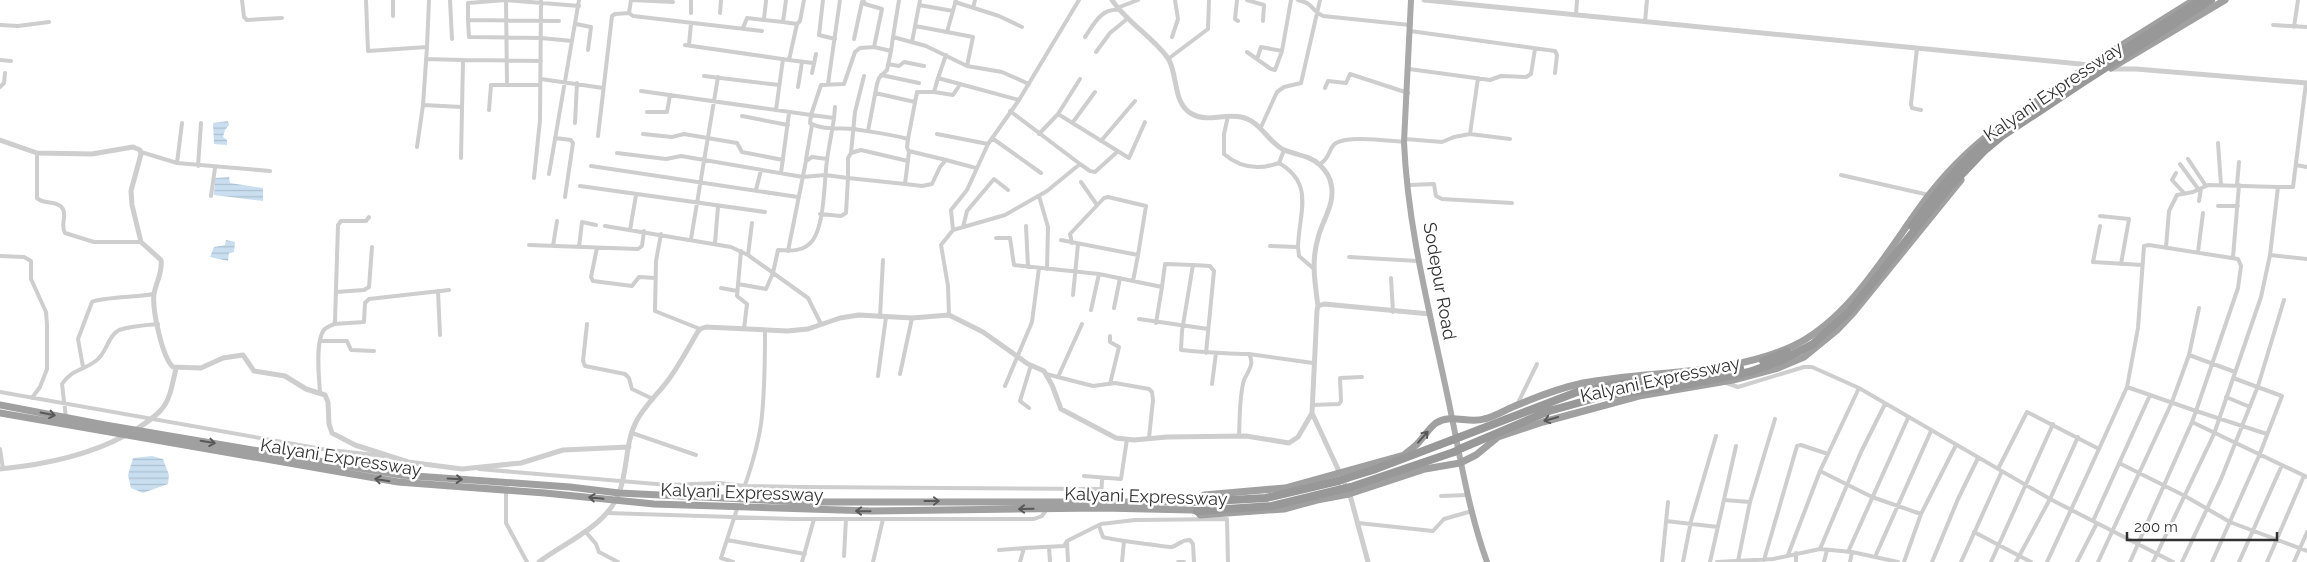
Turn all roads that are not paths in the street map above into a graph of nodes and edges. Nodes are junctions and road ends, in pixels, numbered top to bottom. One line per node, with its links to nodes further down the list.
1 (242, 0): 53 (street)
2 (366, 0): 88 (street)
3 (393, 0): 52 (street)
4 (429, 0): 88 (street)
5 (450, 0): 82 (street)
6 (506, 0): 39 (street); 54 (street); 56 (street)
7 (579, 0): 43 (street)
8 (632, 0): 40 (street); 47 (street)
9 (691, 0): 48 (street)
10 (721, 0): 49 (street)
11 (786, 0): 63 (street)
12 (804, 0): 68 (street)
13 (824, 0): 84 (street)
14 (840, 0): 84 (street)
15 (863, 0): 85 (street); 89 (street)
16 (899, 0): 78 (street)
17 (975, 0): 44 (street)
18 (1079, 0): 134 (street)
19 (1112, 0): 45 (street)
20 (1138, 0): 45 (street)
21 (1174, 0): 81 (street)
22 (1209, 0): 101 (street)
23 (1238, 0): 60 (street)
24 (1247, 0): 61 (street)
25 (1291, 0): 94 (street)
26 (1298, 0): 50 (street)
27 (1320, 0): 50 (street)
28 (1411, 0): 75 (main road, Sodepur Road)
29 (1424, 0): 42 (street)
30 (1577, 0): 51 (street)
31 (1647, 0): 64 (street)
32 (2194, 0): 112 (highway, Kalyani Expressway)
33 (2201, 0): 434 (highway, bridge)
34 (2211, 0): 442 (highway, bridge)
35 (2224, 0): 116 (highway, Kalyani Expressway)
36 (2298, 0): 72 (street)
37 (766, 1): 58 (street)
38 (955, 1): 44 (street); 46 (street)
39 (541, 2): 43 (street); 57 (street)
40 (673, 2)
41 (919, 2): 46 (street); 70 (street)
42 (1470, 2): 51 (street)
43 (579, 6): 67 (street)
44 (972, 8): 71 (street)
45 (1118, 9): 55 (street); 80 (street)
46 (953, 11): 77 (street)
47 (629, 13): 65 (street); 140 (street)
48 (691, 13)
49 (720, 13)
50 (1318, 14): 75 (street); 176 (street)
51 (1576, 15): 64 (street)
52 (393, 16)
53 (282, 18)
54 (506, 19): 56 (street); 57 (street); 79 (street)
55 (1127, 19): 95 (street); 101 (street)
56 (468, 20): 79 (street)
57 (542, 20): 59 (street); 83 (street)
58 (764, 20): 63 (street); 74 (street)
59 (559, 21)
60 (1238, 21)
61 (1262, 21)
62 (49, 22): 66 (street)
63 (783, 22): 68 (street)
64 (1645, 22): 90 (street)
65 (691, 23): 74 (street); 100 (street)
66 (0, 24)
67 (576, 24): 86 (street); 92 (street)
68 (797, 24): 105 (street)
69 (2273, 25): 72 (street)
70 (915, 26): 77 (street); 87 (street)
71 (1022, 27)
72 (2294, 27): 73 (street)
73 (2307, 27)
74 (743, 28): 76 (street)
75 (1410, 28): 91 (street); 115 (main road, Sodepur Road)
76 (762, 31)
77 (947, 32): 114 (street)
78 (893, 36): 87 (street); 93 (street)
79 (507, 37): 83 (street); 107 (street)
80 (1085, 37)
81 (1172, 37)
82 (452, 38)
83 (541, 38): 86 (street); 108 (street)
84 (835, 39): 133 (street)
85 (854, 39)
86 (572, 41): 128 (street)
87 (912, 42): 98 (street)
88 (427, 47): 99 (street)
89 (874, 47): 93 (street); 133 (street)
90 (1917, 48): 112 (street); 157 (street)
91 (1535, 49): 119 (street); 125 (street)
92 (588, 50)
93 (891, 51): 111 (street)
94 (1282, 51): 102 (street); 102 (street)
95 (1096, 52)
96 (1247, 52): 102 (street)
97 (816, 54): 110 (street)
98 (946, 55): 114 (street); 124 (street)
99 (426, 59): 104 (street); 152 (street)
100 (783, 59): 105 (street); 136 (street)
101 (1168, 59): 164 (street)
102 (1257, 59)
103 (0, 60): 106 (street)
104 (463, 60): 107 (street); 153 (street)
105 (789, 60): 109 (street)
106 (11, 61)
107 (506, 61): 108 (street); 132 (street)
108 (541, 61): 126 (street)
109 (802, 62): 110 (street); 139 (street)
110 (813, 64): 118 (street)
111 (888, 64): 113 (street); 120 (street)
112 (2090, 65): 247 (highway, Kalyani Expressway)
113 (924, 66)
114 (967, 66): 134 (street)
115 (1409, 69): 125 (street); 146 (main road, Sodepur Road)
116 (2111, 69): 131 (street); 369 (highway, Kalyani Expressway)
117 (5, 73): 138 (street)
118 (812, 73)
119 (1555, 73)
120 (881, 75): 130 (street); 145 (street)
121 (704, 76): 123 (street)
122 (864, 76): 177 (street)
123 (718, 77): 136 (street); 150 (street)
124 (938, 78): 137 (street); 143 (street)
125 (1478, 78): 182 (street)
126 (540, 79): 128 (street); 135 (street)
127 (1080, 79): 161 (street)
128 (564, 81): 129 (street); 185 (street)
129 (577, 83): 140 (street); 172 (street)
130 (920, 83)
131 (2306, 83): 165 (street)
132 (506, 84): 135 (street); 155 (street)
133 (828, 84): 162 (street)
134 (1029, 84): 148 (street)
135 (540, 85): 231 (street)
136 (779, 85): 156 (street)
137 (959, 86): 143 (street); 148 (street)
138 (0, 87)
139 (798, 87)
140 (603, 88): 183 (street)
141 (1325, 88): 146 (street)
142 (640, 92): 147 (street)
143 (934, 92): 151 (street)
144 (1095, 92): 168 (street)
145 (876, 93): 151 (street); 178 (street)
146 (1408, 93): 191 (main road, Sodepur Road)
147 (670, 95): 150 (street); 159 (street)
148 (1019, 100): 158 (street)
149 (1135, 100): 190 (street)
150 (714, 101): 156 (street); 184 (street)
151 (915, 102): 187 (street)
152 (423, 105): 153 (street); 194 (street)
153 (462, 107): 202 (street)
154 (835, 108): 167 (street)
155 (489, 110)
156 (776, 110): 160 (street)
157 (1921, 110)
158 (1010, 111): 181 (street); 186 (street)
159 (647, 112)
160 (789, 113): 162 (street); 173 (street)
161 (1058, 114): 168 (street); 181 (street)
162 (811, 115): 167 (street); 174 (street)
163 (742, 116): 173 (street)
164 (1228, 116): 176 (street); 212 (street)
165 (2300, 117): 166 (street); 218 (street)
166 (2307, 117)
167 (834, 118): 175 (street)
168 (1073, 122): 190 (street)
169 (1145, 122): 199 (street)
170 (182, 123): 211 (street)
171 (201, 123): 216 (street)
172 (575, 123)
173 (788, 125): 206 (street)
174 (812, 125): 175 (street); 208 (street)
175 (832, 127): 177 (street); 203 (street)
176 (1261, 128): 195 (street)
177 (852, 129): 178 (street); 201 (street)
178 (868, 131): 187 (street)
179 (643, 134): 184 (street)
180 (938, 134): 193 (street)
181 (1039, 134): 213 (street)
182 (1470, 134): 188 (street); 191 (street)
183 (598, 136)
184 (708, 137): 205 (street); 206 (street)
185 (555, 138): 227 (street); 250 (street)
186 (992, 138): 193 (street); 225 (street)
187 (908, 139): 196 (street)
188 (1510, 139)
189 (0, 140): 197 (street)
190 (1101, 141): 199 (street)
191 (1405, 141): 214 (street); 236 (main road, Sodepur Road)
192 (2218, 143): 237 (street)
193 (988, 144): 221 (street)
194 (416, 147)
195 (1284, 150): 212 (street); 214 (street)
196 (909, 151): 207 (street); 209 (street)
197 (37, 152): 198 (street); 278 (street)
198 (141, 152): 211 (street); 278 (street)
199 (1117, 152): 213 (street)
200 (617, 153): 205 (street)
201 (851, 153): 209 (street); 232 (street)
202 (461, 158)
203 (827, 159): 208 (street); 228 (street)
204 (2188, 159): 240 (street)
205 (704, 160): 222 (street); 233 (street)
206 (783, 160): 224 (street)
207 (946, 160): 221 (street); 235 (street)
208 (806, 161): 230 (street)
209 (908, 161): 235 (street)
210 (2239, 162): 238 (street)
211 (177, 163): 216 (street)
212 (1279, 163): 287 (street)
213 (1080, 164): 249 (street)
214 (1320, 164): 308 (street)
215 (2180, 164): 242 (street)
216 (198, 166): 220 (street)
217 (591, 166): 233 (street)
218 (2296, 166): 219 (street); 241 (street)
219 (2307, 167)
220 (215, 168): 223 (street); 248 (street)
221 (976, 168): 272 (street)
222 (761, 170): 224 (street); 243 (street)
223 (270, 171)
224 (781, 173): 230 (street)
225 (1041, 173)
226 (2176, 173): 245 (street)
227 (549, 174)
228 (825, 175): 230 (street); 232 (street); 261 (street)
229 (1841, 175): 247 (street)
230 (803, 177): 251 (street)
231 (534, 178)
232 (848, 178): 235 (street); 261 (street)
233 (699, 181): 243 (street); 254 (street)
234 (1081, 182): 255 (street)
235 (905, 184)
236 (1409, 185): 253 (street); 301 (main road, Sodepur Road)
237 (2221, 185): 238 (street); 240 (street)
238 (2238, 185): 241 (street); 257 (street)
239 (580, 186): 246 (street)
240 (2206, 186): 242 (street)
241 (2278, 187): 294 (street)
242 (2200, 189): 245 (street); 252 (street)
243 (756, 190): 251 (street)
244 (1008, 190): 270 (street)
245 (2184, 193): 289 (street)
246 (636, 195): 254 (street); 271 (street)
247 (1929, 195): 387 (highway, Kalyani Expressway)
248 (211, 196)
249 (1039, 196): 270 (street); 307 (street)
250 (565, 197)
251 (798, 197): 291 (street)
252 (2199, 201)
253 (1512, 203)
254 (697, 204): 258 (street); 276 (street)
255 (1097, 205): 280 (street); 293 (street)
256 (2218, 206): 257 (street)
257 (2238, 206): 298 (street)
258 (718, 207): 259 (street); 279 (street)
259 (765, 212)
260 (2203, 213): 292 (street)
261 (820, 214): 291 (street)
262 (369, 216): 322 (street)
263 (2100, 216): 302 (street)
264 (557, 221): 283 (street)
265 (752, 223): 296 (street)
266 (596, 226): 286 (street)
267 (605, 226): 271 (street)
268 (1026, 226): 305 (street)
269 (2100, 226): 302 (street)
270 (963, 227): 272 (street)
271 (630, 230): 273 (street)
272 (953, 230): 332 (street)
273 (644, 231): 274 (street); 288 (street)
274 (661, 234): 276 (street); 312 (street)
275 (996, 238): 305 (street)
276 (691, 239): 279 (street)
277 (1061, 240): 280 (street)
278 (141, 242): 323 (street)
279 (715, 243): 290 (street)
280 (1072, 243): 281 (street)
281 (1078, 244): 293 (street); 309 (street)
282 (529, 245): 283 (street)
283 (554, 246): 286 (street)
284 (1270, 246): 287 (street)
285 (372, 247): 322 (street)
286 (579, 247): 288 (street)
287 (1298, 247): 308 (street)
288 (597, 248): 312 (street)
289 (2166, 248): 292 (street); 304 (street)
290 (741, 251): 296 (street); 316 (street)
291 (788, 251): 310 (street)
292 (2198, 252): 298 (street)
293 (1138, 255): 315 (street)
294 (2270, 255): 299 (street); 362 (street)
295 (0, 256): 380 (street)
296 (748, 256): 310 (street)
297 (1349, 258): 301 (street)
298 (2233, 258): 357 (street)
299 (2307, 259)
300 (883, 260): 333 (street)
301 (1418, 261): 331 (main road, Sodepur Road)
302 (2121, 264): 304 (street)
303 (1193, 265): 317 (street); 342 (street); 346 (street)
304 (2142, 265): 374 (street)
305 (1028, 267): 306 (street)
306 (1039, 268): 307 (street); 355 (street)
307 (1047, 269): 309 (street)
308 (1314, 269): 326 (street)
309 (1076, 272): 311 (street); 324 (street)
310 (772, 273): 316 (street); 340 (street)
311 (1098, 274): 313 (street); 329 (street)
312 (655, 278): 343 (street)
313 (1120, 278): 315 (street); 327 (street)
314 (1391, 278): 330 (street)
315 (1133, 281): 317 (street)
316 (738, 284): 321 (street)
317 (1162, 287): 336 (street)
318 (721, 288): 321 (street)
319 (449, 290): 320 (street)
320 (438, 291): 338 (street); 347 (street)
321 (737, 291): 344 (street)
322 (336, 292): 338 (street)
323 (154, 294): 337 (street); 360 (street)
324 (1073, 295)
325 (2284, 300): 373 (street)
326 (1318, 306): 330 (street); 356 (street)
327 (1114, 308)
328 (2199, 308): 354 (street)
329 (1090, 310)
330 (1393, 312): 331 (street)
331 (1430, 314): 394 (main road, Sodepur Road)
332 (949, 315): 334 (street); 355 (street)
333 (883, 317): 334 (street); 340 (street); 365 (street)
334 (912, 318): 363 (street)
335 (1139, 319): 336 (street)
336 (1156, 323): 342 (street)
337 (158, 324): 360 (street); 361 (street)
338 (334, 324): 349 (street)
339 (588, 324): 381 (street)
340 (821, 324): 345 (street)
341 (1082, 324): 367 (street)
342 (1183, 327): 346 (street); 351 (street)
343 (700, 329): 344 (street); 381 (street)
344 (744, 329): 345 (street)
345 (765, 330): 440 (street)
346 (1208, 330): 351 (street)
347 (440, 335)
348 (1110, 336): 370 (street)
349 (320, 341): 350 (street); 377 (street)
350 (374, 351)
351 (1206, 352): 352 (street)
352 (1216, 353): 353 (street); 371 (street)
353 (1249, 354): 356 (street); 408 (street)
354 (2189, 355): 357 (street); 382 (street)
355 (1018, 357): 359 (street); 372 (street)
356 (1313, 363): 386 (street)
357 (2212, 363): 362 (street); 390 (street)
358 (1537, 364): 387 (street)
359 (1031, 365): 364 (street); 389 (street)
360 (83, 367): 383 (street)
361 (176, 368): 377 (street); 398 (street)
362 (2235, 372): 368 (street)
363 (900, 374)
364 (1046, 374): 367 (street); 412 (street)
365 (878, 376)
366 (1362, 376): 386 (street)
367 (1058, 377): 370 (street)
368 (2233, 378): 373 (street); 379 (street)
369 (1724, 382): 375 (street); 424 (highway, Kalyani Expressway, one-way to 424)
370 (1110, 384): 411 (street)
371 (1212, 384)
372 (1005, 386)
373 (2258, 386): 388 (street); 407 (street)
374 (2128, 387): 378 (street); 417 (street)
375 (1859, 388): 384 (street); 419 (street)
376 (0, 392): 380 (street)
377 (320, 392): 421 (street)
378 (2150, 394): 382 (street); 425 (street)
379 (2226, 397): 388 (street); 396 (street)
380 (32, 398): 383 (street)
381 (653, 400): 405 (street)
382 (2172, 402): 390 (street); 431 (street)
383 (64, 404): 393 (street); 398 (street)
384 (1885, 404): 395 (street); 437 (street)
385 (0, 405): 393 (highway, Kalyani Expressway, one-way to 393)
386 (1312, 405): 392 (street)
387 (1517, 405): 394 (highway, Kalyani Expressway)
388 (2250, 407): 401 (street)
389 (1029, 408)
390 (2196, 411): 396 (street); 399 (street)
391 (0, 413): 404 (highway, Kalyani Expressway)
392 (1312, 413): 408 (street); 434 (street)
393 (66, 418): 404 (highway, Kalyani Expressway)
394 (1452, 418): 424 (main road, Sodepur Road); 434 (highway, Kalyani Expressway, one-way to 394)
395 (1908, 418): 403 (street); 446 (street)
396 (2219, 418): 401 (street); 406 (street)
397 (1775, 419): 455 (street)
398 (151, 420): 402 (street); 421 (street)
399 (2192, 422): 406 (street); 439 (street)
400 (2053, 424): 410 (street); 429 (street); 438 (street)
401 (2242, 426): 407 (street); 413 (street)
402 (135, 430): 404 (highway, Kalyani Expressway); 448 (highway, Kalyani Expressway, one-way to 448)
403 (1931, 431): 414 (street); 456 (street)
404 (125, 432): 428 (street); 443 (highway, Kalyani Expressway, one-way to 404)
405 (632, 433): 415 (street); 420 (street)
406 (2214, 434): 413 (street); 447 (street)
407 (2267, 434): 422 (street)
408 (1239, 436): 411 (street)
409 (1716, 436): 472 (street)
410 (2078, 437): 417 (street); 449 (street)
411 (1148, 438): 412 (street)
412 (1128, 439): 435 (street)
413 (2235, 444): 422 (street); 458 (street)
414 (1956, 445): 423 (street); 463 (street)
415 (629, 446): 427 (street); 436 (street)
416 (1736, 446): 452 (street)
417 (2099, 448): 459 (street)
418 (0, 449): 428 (street)
419 (1828, 454): 430 (street); 502 (street)
420 (696, 455)
421 (386, 456): 427 (street)
422 (2259, 456): 426 (street); 470 (street)
423 (1978, 458): 429 (street); 532 (street)
424 (1460, 463): 442 (highway, Kalyani Expressway); 444 (main road, Sodepur Road)
425 (2119, 464): 431 (street); 469 (street)
426 (2282, 465): 433 (street); 475 (street)
427 (477, 468): 436 (street)
428 (1, 469)
429 (2000, 470): 438 (street); 478 (street)
430 (1820, 471): 437 (street); 497 (street)
431 (2140, 475): 439 (street); 477 (street)
432 (1084, 476): 435 (street)
433 (2305, 477): 481 (street)
434 (1342, 478): 442 (street); 453 (highway)
435 (1102, 479): 441 (street)
436 (622, 482): 440 (street); 448 (street)
437 (1847, 485): 446 (street); 488 (street)
438 (2026, 485): 449 (street); 485 (street)
439 (2164, 486): 447 (street); 484 (street)
440 (744, 487): 441 (street); 450 (street)
441 (1101, 489): 451 (street)
442 (1348, 490): 460 (highway); 471 (street)
443 (506, 491): 448 (highway, Kalyani Expressway, one-way to 443); 507 (street)
444 (1468, 495): 445 (street); 461 (main road, Sodepur Road)
445 (1441, 496)
446 (1872, 496): 456 (street); 493 (street)
447 (2185, 496): 458 (street); 496 (street)
448 (617, 497): 450 (highway, Kalyani Expressway); 462 (street)
449 (2050, 499): 459 (street); 498 (street)
450 (740, 500): 451 (highway, Kalyani Expressway, one-way to 451); 457 (highway, Kalyani Expressway, one-way to 450); 464 (street)
451 (1101, 500): 453 (highway, Kalyani Expressway)
452 (1724, 500): 455 (street); 474 (street)
453 (1196, 502)
454 (1668, 502): 468 (street)
455 (1750, 502): 505 (street)
456 (1896, 506): 463 (street); 500 (street)
457 (1047, 508): 460 (highway, Kalyani Expressway); 467 (street)
458 (2207, 509): 470 (street); 543 (street)
459 (2071, 510): 469 (street); 537 (street)
460 (1197, 511)
461 (1472, 511): 471 (street); 522 (main road, Sodepur Road)
462 (607, 513): 464 (street); 476 (street)
463 (1921, 514): 531 (street)
464 (735, 516): 465 (street); 480 (street)
465 (814, 519): 466 (street); 494 (street)
466 (846, 519): 467 (street); 499 (street)
467 (884, 519): 512 (street)
468 (1666, 521): 472 (street); 523 (street)
469 (2095, 522): 477 (street); 538 (street)
470 (2230, 522): 475 (street); 544 (street)
471 (1358, 523): 521 (street)
472 (1690, 525): 474 (street); 524 (street)
473 (1099, 526): 482 (street); 483 (street); 520 (street)
474 (1718, 527): 525 (street)
475 (2253, 530): 481 (street); 545 (street)
476 (585, 531): 508 (street); 509 (street)
477 (2112, 531): 484 (street); 539 (street)
478 (1974, 532): 485 (street); 533 (street)
479 (2307, 532): 489 (street)
480 (727, 540): 494 (street); 501 (street)
481 (2277, 540): 489 (street); 546 (street)
482 (1066, 541): 486 (street); 515 (street)
483 (1124, 541): 516 (street); 519 (street)
484 (2139, 545): 496 (street); 540 (street)
485 (1998, 546): 498 (street); 534 (street)
486 (1049, 547): 487 (street); 514 (street)
487 (1024, 548): 490 (street); 513 (street)
488 (1820, 549): 491 (street); 495 (street)
489 (2300, 549): 492 (street); 547 (street)
490 (999, 550)
491 (1827, 550): 493 (street); 528 (street)
492 (2307, 551)
493 (1850, 552): 500 (street); 529 (street)
494 (805, 554): 511 (street)
495 (1796, 554): 497 (street); 527 (street)
496 (2157, 554): 541 (street); 542 (street)
497 (1788, 555): 503 (street)
498 (2020, 555): 535 (street); 536 (street)
499 (844, 556)
500 (1875, 557): 504 (street)
501 (720, 560): 510 (street)
502 (1764, 560): 503 (street); 506 (street)
503 (1772, 560)
504 (1881, 560): 530 (street)
505 (1738, 561): 506 (street); 526 (street)
506 (1747, 561)
507 (527, 562)
508 (539, 562)
509 (618, 562)
510 (733, 562)
511 (802, 562)
512 (873, 562)
513 (1020, 562)
514 (1050, 562)
515 (1068, 562)
516 (1122, 562)
517 (1178, 562): 518 (street)
518 (1184, 562)
519 (1194, 562)
520 (1228, 562)
521 (1368, 562)
522 (1487, 562)
523 (1662, 562)
524 (1684, 562)
525 (1710, 562)
526 (1718, 562)
527 (1796, 562)
528 (1824, 562)
529 (1850, 562)
530 (1898, 562)
531 (1904, 562)
532 (1932, 562)
533 (1961, 562)
534 (1991, 562)
535 (2016, 562)
536 (2031, 562)
537 (2047, 562)
538 (2076, 562)
539 (2098, 562)
540 (2130, 562)
541 (2153, 562)
542 (2173, 562)
543 (2182, 562)
544 (2212, 562)
545 (2239, 562)
546 (2267, 562)
547 (2294, 562)

